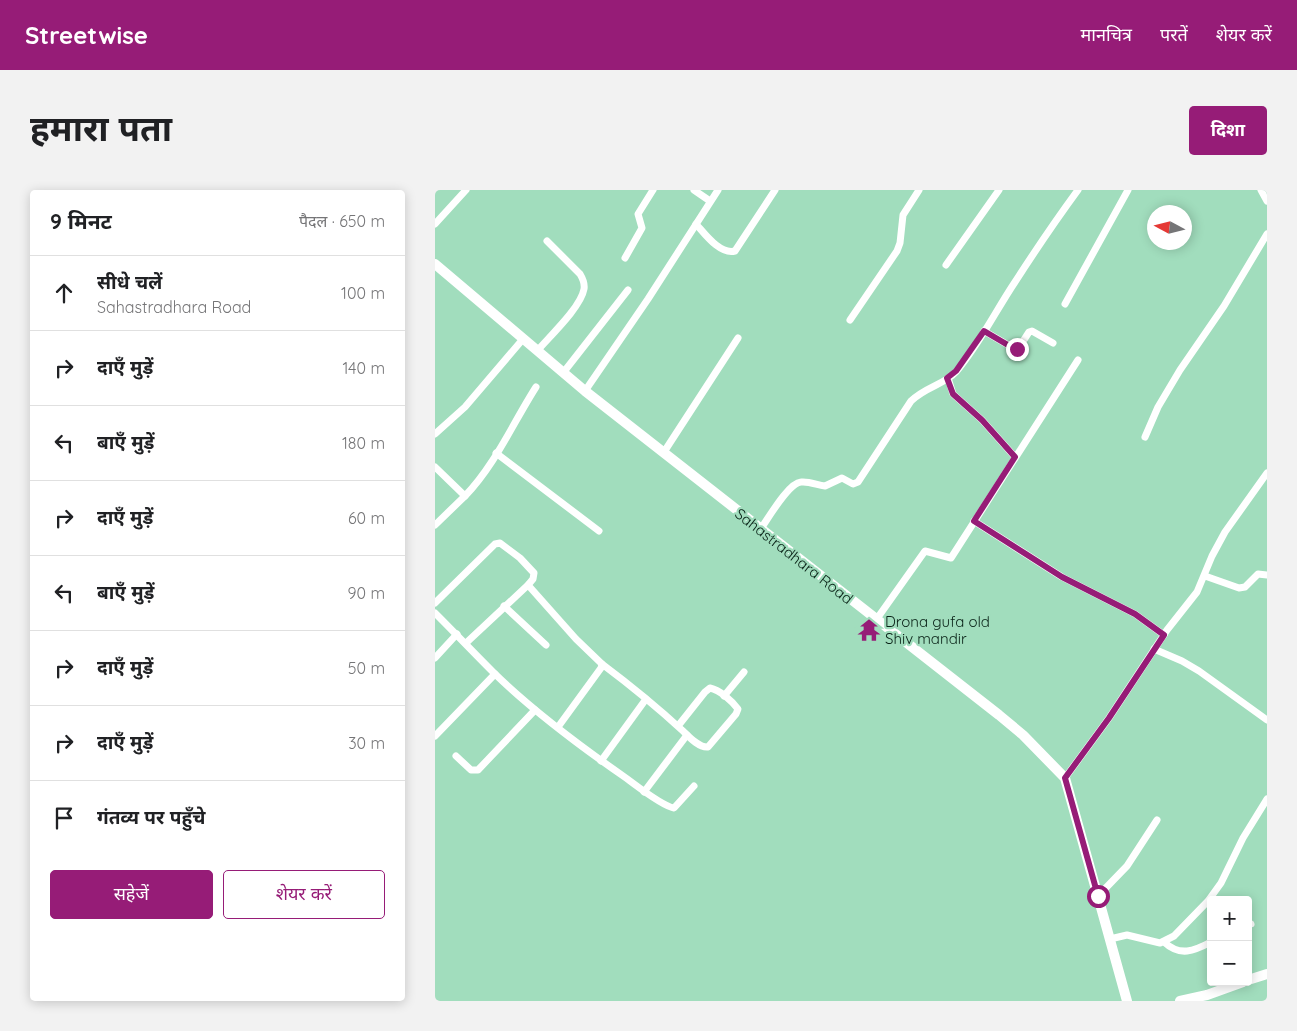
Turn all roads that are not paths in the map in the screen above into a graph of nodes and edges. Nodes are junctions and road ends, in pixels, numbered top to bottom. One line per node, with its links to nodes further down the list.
1 (466, 190): 13 (street)
2 (653, 190): 17 (street)
3 (694, 190): 11 (street)
4 (718, 190): 11 (street)
5 (775, 190): 14 (street)
6 (919, 190): 22 (street)
7 (999, 190): 19 (street)
8 (1078, 190): 23 (street)
9 (1128, 190): 21 (street)
10 (1261, 190): 12 (street)
11 (710, 201): 14 (street)
12 (1267, 201)
13 (435, 224)
14 (697, 224): 32 (street)
15 (1267, 234): 34 (street)
16 (547, 241): 27 (street)
17 (625, 258)
18 (435, 264): 25 (main road, Sahastradhara Road)
19 (946, 265)
20 (628, 290): 29 (street)
21 (1065, 304)
22 (850, 320)
23 (984, 331): 26 (street); 30 (street)
24 (738, 338): 35 (street)
25 (523, 339): 27 (main road, Sahastradhara Road); 33 (street)
26 (1053, 343)
27 (537, 351): 29 (main road, Sahastradhara Road)
28 (1078, 360): 37 (street)
29 (563, 373): 32 (main road, Sahastradhara Road)
30 (947, 378): 37 (street); 43 (street)
31 (536, 387): 36 (street)
32 (585, 391): 35 (main road, Sahastradhara Road)
33 (435, 434)
34 (1145, 437)
35 (664, 452): 43 (main road, Sahastradhara Road)
36 (496, 454): 40 (street); 44 (street)
37 (1015, 457): 41 (street)
38 (435, 467): 40 (street)
39 (1267, 473): 46 (street)
40 (465, 496): 42 (street)
41 (974, 521): 51 (street); 53 (street)
42 (435, 525)
43 (760, 530): 51 (main road, Sahastradhara Road)
44 (599, 531)
45 (1267, 575): 46 (street)
46 (1205, 576): 53 (street)
47 (528, 585): 48 (street); 49 (street); 58 (street)
48 (435, 603)
49 (504, 606): 54 (street); 55 (street)
50 (435, 613): 52 (street)
51 (876, 620): 71 (main road, Sahastradhara Road)
52 (457, 634): 54 (street); 57 (street)
53 (1164, 635): 56 (street)
54 (466, 643): 60 (street)
55 (546, 645)
56 (1154, 650): 64 (street); 71 (street)
57 (435, 658)
58 (602, 664): 62 (street); 66 (street)
59 (743, 672): 61 (street)
60 (495, 674): 63 (street); 68 (street)
61 (724, 696): 65 (street); 67 (street)
62 (646, 699): 65 (street); 70 (street)
63 (535, 710): 66 (street); 69 (street)
64 (1267, 720)
65 (678, 726): 67 (street)
66 (558, 727): 70 (street)
67 (687, 735): 73 (street)
68 (435, 736)
69 (456, 756)
70 (601, 761): 73 (street)
71 (1065, 778): 76 (main road, Sahastradhara Road)
72 (695, 786): 73 (street)
73 (645, 792)
74 (1267, 799): 78 (street)
75 (1157, 820): 76 (street)
76 (1098, 896): 77 (main road, Sahastradhara Road)
77 (1110, 939): 78 (street); 83 (main road, Sahastradhara Road)
78 (1164, 942): 79 (street)
79 (1207, 944)
80 (1267, 974): 81 (main road)
81 (1252, 979)
82 (1232, 986): 84 (main road)
83 (1127, 1001)
84 (1180, 1001)

